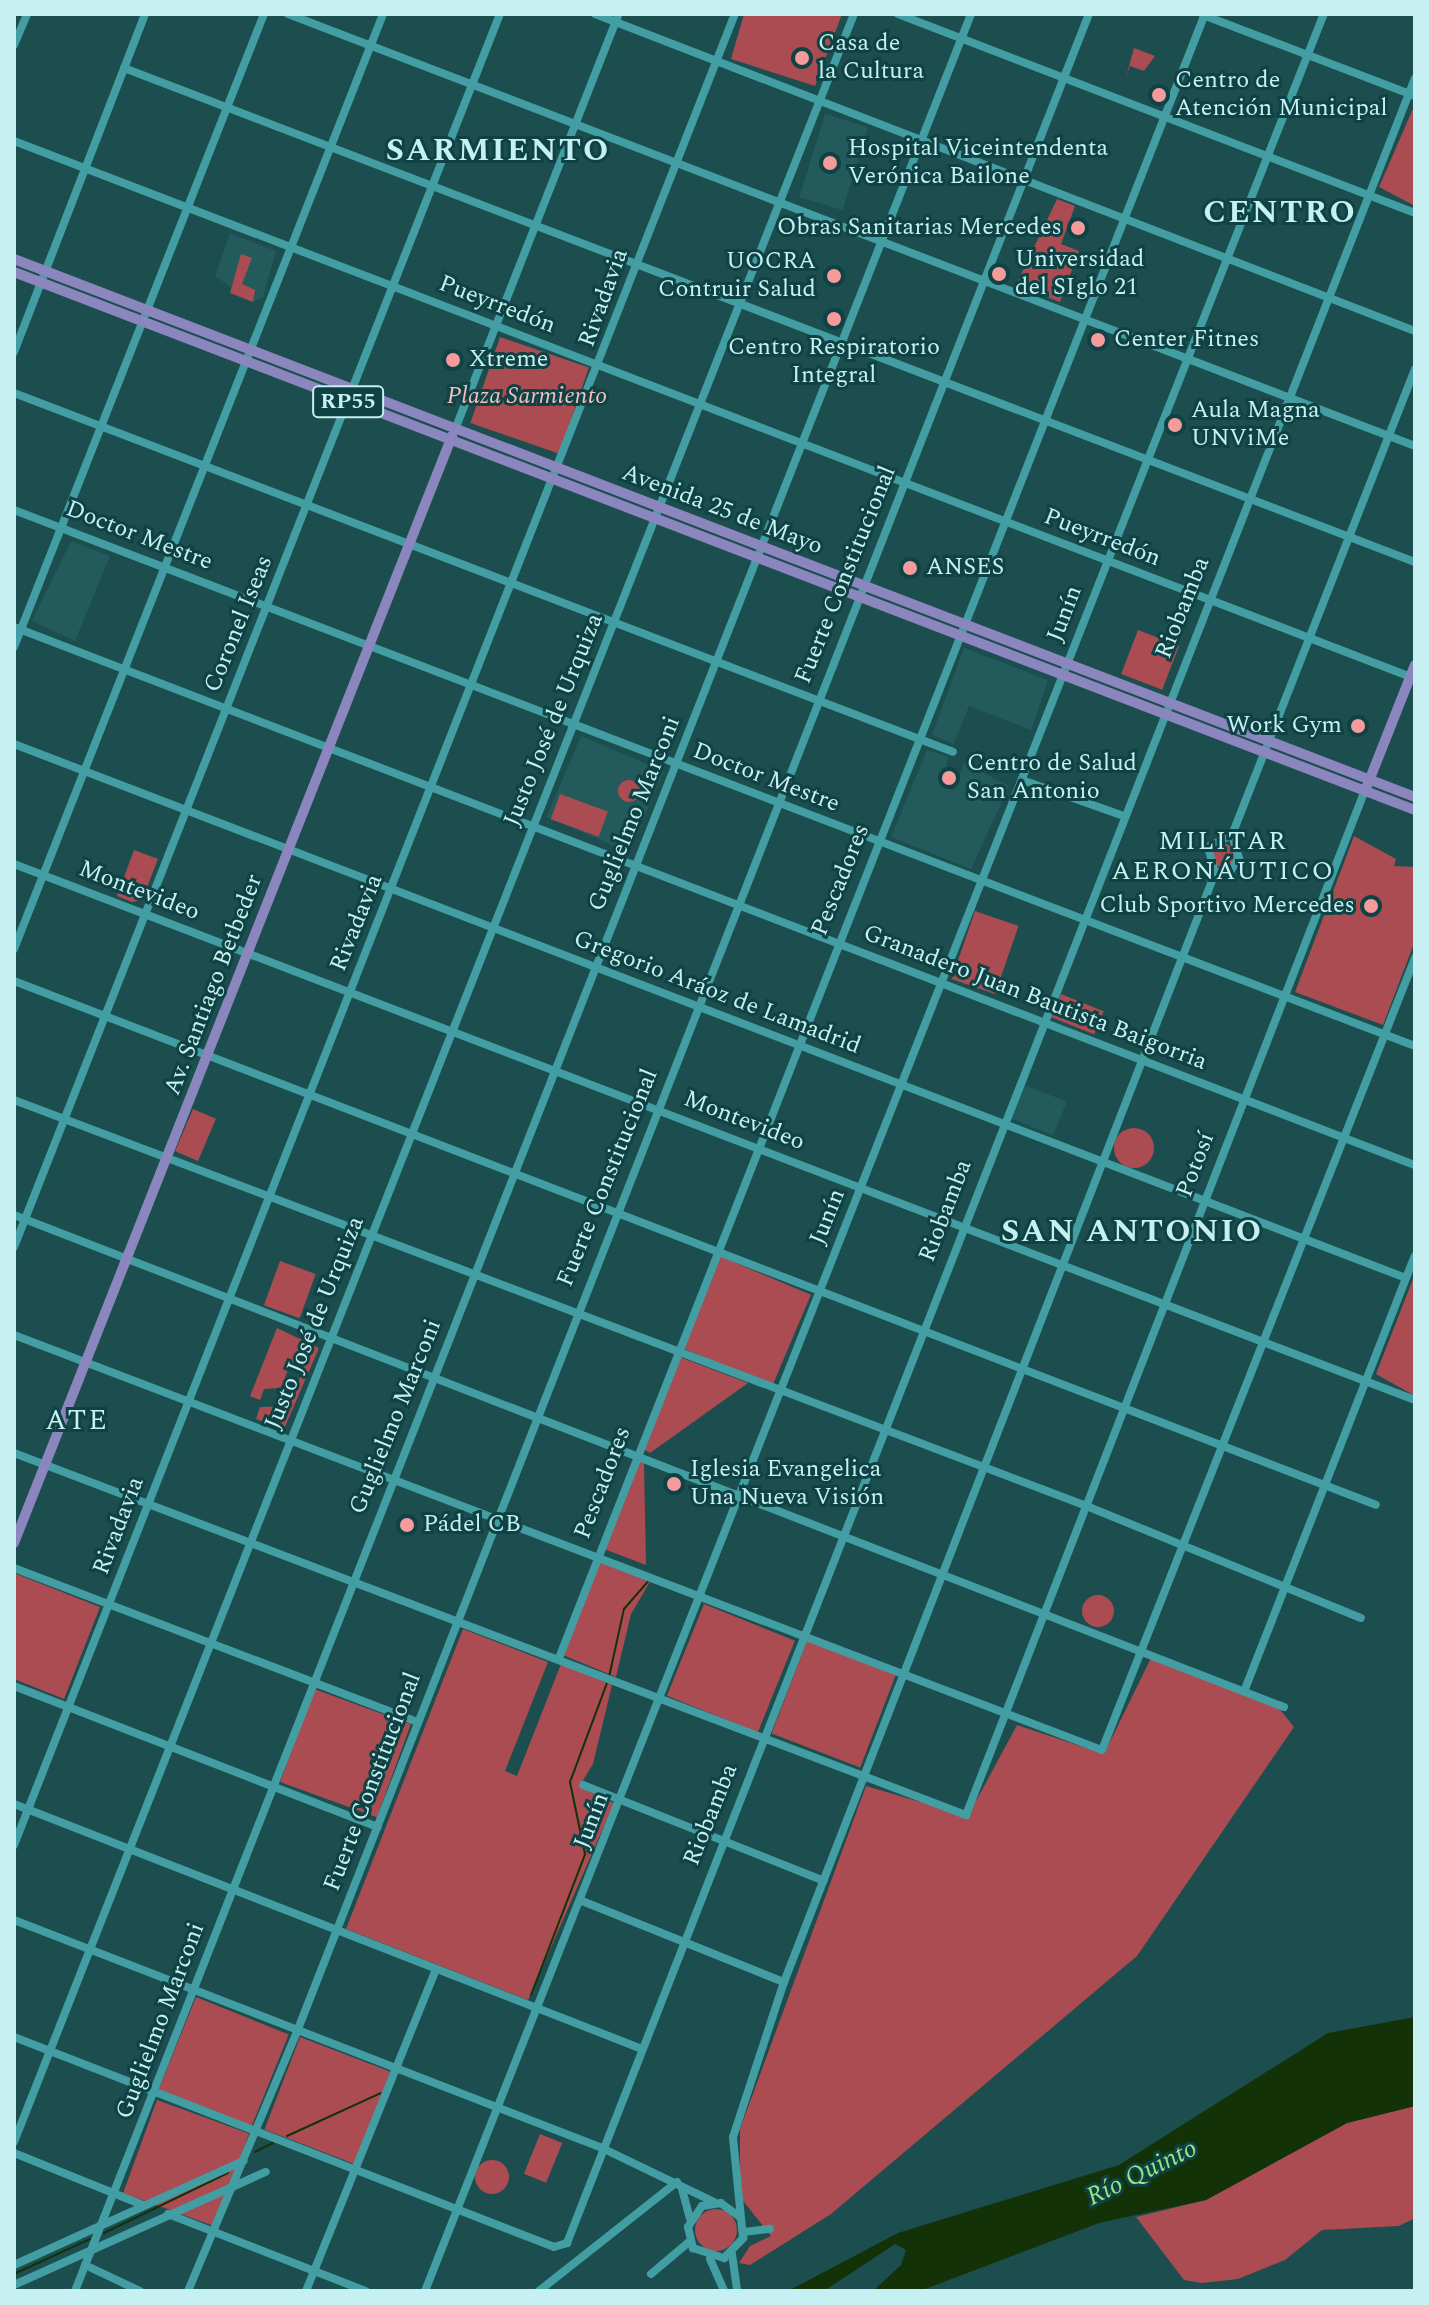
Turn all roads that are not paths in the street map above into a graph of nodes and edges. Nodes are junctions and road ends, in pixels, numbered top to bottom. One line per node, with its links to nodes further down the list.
1 (27, 14): 17 (street)
2 (145, 14): 21 (street)
3 (264, 14): 27 (street)
4 (288, 14): 18 (street)
5 (383, 14): 18 (street)
6 (500, 14): 24 (street, Coronel Iseas)
7 (595, 14): 15 (street)
8 (735, 14): 20 (street, Rivadavia)
9 (854, 14): 26 (street)
10 (898, 14): 16 (street)
11 (971, 14): 16 (street, Guglielmo Marconi)
12 (1089, 14): 23 (street, Fuerte Constitucional)
13 (1324, 14): 19 (street, Junín)
14 (1203, 15): 19 (street); 28 (street, Pescadores)
15 (617, 18): 20 (street); 29 (street)
16 (961, 39): 23 (street); 30 (street, Guglielmo Marconi)
17 (14, 45)
18 (370, 46): 24 (street); 32 (street)
19 (1307, 55): 25 (street); 33 (street, Junín)
20 (718, 61): 26 (street); 34 (street, Rivadavia)
21 (124, 68): 27 (street); 35 (street)
22 (1415, 78): 25 (street, Riobamba)
23 (1065, 79): 28 (street); 36 (street, Fuerte Constitucional)
24 (472, 85): 29 (street); 37 (street, Coronel Iseas)
25 (1412, 94): 38 (street, Riobamba)
26 (820, 100): 30 (street); 39 (street)
27 (228, 107): 32 (street); 40 (street)
28 (1165, 118): 33 (street); 42 (street, Pescadores)
29 (576, 125): 34 (street); 43 (street)
30 (921, 140): 36 (street); 44 (street, Guglielmo Marconi)
31 (14, 141): 35 (street, Pueyrredón)
32 (330, 146): 37 (street); 45 (street)
33 (1267, 158): 38 (street); 46 (street, Junín)
34 (678, 163): 39 (street); 48 (street, Rivadavia)
35 (86, 169): 40 (street, Pueyrredón); 50 (street)
36 (1025, 180): 42 (street); 51 (street, Fuerte Constitucional)
37 (433, 184): 43 (street); 52 (street, Coronel Iseas)
38 (1367, 195): 41 (street); 53 (street, Riobamba)
39 (780, 202): 44 (street); 54 (street)
40 (186, 208): 45 (street, Pueyrredón); 55 (street)
41 (1415, 213)
42 (1125, 219): 46 (street); 57 (street, Pescadores)
43 (536, 225): 48 (street); 58 (street)
44 (882, 241): 51 (street); 60 (street, Guglielmo Marconi)
45 (291, 247): 52 (street, Pueyrredón); 61 (street)
46 (1226, 257): 53 (street); 63 (street, Junín)
47 (14, 259): 50 (main road, Avenida 25 de Mayo / RP55)
48 (638, 264): 54 (street); 65 (street, Rivadavia)
49 (14, 272): 50 (main road, Avenida 25 de Mayo / RP55)
50 (44, 277): 55 (main road, Avenida 25 de Mayo / RP55); 56 (main road, Avenida 25 de Mayo / RP55); 62 (street)
51 (984, 281): 57 (street); 67 (street, Fuerte Constitucional)
52 (393, 287): 58 (street, Pueyrredón); 68 (street, Coronel Iseas)
53 (1328, 297): 59 (street); 70 (street, Riobamba)
54 (741, 304): 60 (street); 72 (street)
55 (147, 310): 56 (street); 61 (main road, Avenida 25 de Mayo / RP55)
56 (142, 321): 64 (main road, Avenida 25 de Mayo / RP55); 74 (street)
57 (1085, 321): 63 (street); 73 (street, Pescadores)
58 (496, 326): 65 (street, Pueyrredón); 75 (street)
59 (1415, 331)
60 (841, 343): 67 (street); 78 (street, Guglielmo Marconi)
61 (252, 350): 64 (street); 68 (main road, Avenida 25 de Mayo / RP55)
62 (14, 352)
63 (1185, 359): 70 (street); 80 (street, Junín)
64 (247, 362): 71 (main road, Avenida 25 de Mayo / RP55); 81 (street)
65 (599, 367): 72 (street, Pueyrredón); 82 (street, Rivadavia)
66 (1415, 369): 76 (street)
67 (944, 383): 73 (street); 84 (street, Fuerte Constitucional)
68 (353, 388): 71 (street, Coronel Iseas); 75 (main road, Avenida 25 de Mayo / RP55)
69 (14, 393): 74 (street)
70 (1288, 398): 76 (street); 85 (street, Riobamba)
71 (348, 402): 77 (main road, Avenida 25 de Mayo / RP55); 86 (street, Coronel Iseas)
72 (700, 405): 78 (street, Pueyrredón); 87 (street)
73 (1047, 422): 80 (street); 90 (street, Pescadores)
74 (100, 427): 81 (street); 91 (street)
75 (456, 427): 77 (main road, Av. Santiago Betbeder); 82 (main road, Avenida 25 de Mayo / RP55)
76 (1389, 436): 79 (street); 92 (street)
77 (450, 441): 83 (main road, Avenida 25 de Mayo / RP55); 93 (main road, Av. Santiago Betbeder)
78 (802, 445): 84 (street, Pueyrredón); 94 (street, Guglielmo Marconi)
79 (1415, 446)
80 (1146, 458): 85 (street); 95 (street, Junín)
81 (205, 466): 86 (street); 97 (street)
82 (559, 469): 83 (street, Rivadavia); 87 (main road, Avenida 25 de Mayo / RP55)
83 (554, 480): 89 (main road, Avenida 25 de Mayo / RP55); 98 (street, Rivadavia)
84 (904, 483): 90 (street, Pueyrredón); 99 (street, Fuerte Constitucional)
85 (1248, 497): 92 (street); 100 (street, Riobamba)
86 (307, 505): 93 (street); 101 (street, Coronel Iseas)
87 (660, 507): 89 (street, Justo José de Urquiza); 94 (main road, Avenida 25 de Mayo / RP55)
88 (14, 510): 91 (street, Doctor Mestre)
89 (655, 519): 94 (main road, Avenida 25 de Mayo / RP55); 102 (street, Justo José de Urquiza)
90 (1008, 523): 95 (street, Pueyrredón); 103 (street, Pescadores)
91 (61, 527): 97 (street, Doctor Mestre); 104 (street)
92 (1349, 537): 96 (street); 106 (street)
93 (410, 544): 98 (street); 107 (main road, Av. Santiago Betbeder)
94 (760, 552): 99 (main road, Avenida 25 de Mayo / RP55); 109 (street, Guglielmo Marconi)
95 (1106, 561): 100 (street, Pueyrredón); 111 (street, Junín)
96 (1415, 562)
97 (164, 567): 101 (street, Doctor Mestre); 112 (street)
98 (514, 583): 102 (street); 114 (street, Rivadavia)
99 (861, 591): 103 (main road, Avenida 25 de Mayo / RP55); 105 (main road, Avenida 25 de Mayo / RP55); 115 (street, Fuerte Constitucional)
100 (1209, 599): 106 (street, Pueyrredón); 116 (street, Riobamba)
101 (267, 607): 107 (street, Doctor Mestre); 117 (street, Coronel Iseas)
102 (614, 621): 109 (street); 118 (street, Justo José de Urquiza)
103 (966, 624): 105 (street, Pescadores); 111 (main road, Avenida 25 de Mayo / RP55)
104 (17, 628): 108 (street); 112 (street, Granadero Juan Bautista Baigorria)
105 (961, 636): 111 (main road, Avenida 25 de Mayo / RP55); 119 (street, Pescadores)
106 (1309, 638): 113 (street, Pueyrredón); 121 (street)
107 (368, 646): 114 (street, Doctor Mestre); 122 (main road, Av. Santiago Betbeder)
108 (14, 647)
109 (717, 660): 115 (street); 124 (street, Guglielmo Marconi)
110 (1415, 665): 113 (main road, Potosí)
111 (1065, 669): 116 (main road, Avenida 25 de Mayo / RP55); 126 (street, Junín)
112 (125, 670): 117 (street, Granadero Juan Bautista Baigorria); 125 (street)
113 (1413, 677): 127 (main road, Potosí)
114 (472, 686): 118 (street, Doctor Mestre); 128 (street, Rivadavia)
115 (819, 699): 119 (street); 130 (street, Fuerte Constitucional)
116 (1165, 708): 121 (main road, Avenida 25 de Mayo / RP55); 133 (street, Riobamba)
117 (226, 710): 122 (street, Granadero Juan Bautista Baigorria); 131 (street, Coronel Iseas)
118 (573, 725): 124 (street, Doctor Mestre); 134 (street, Justo José de Urquiza)
119 (919, 739): 123 (street); 136 (street, Pescadores)
120 (14, 744): 125 (street, Gregorio Aráoz de Lamadrid)
121 (1266, 746): 127 (main road, Avenida 25 de Mayo / RP55); 135 (street)
122 (328, 748): 128 (street, Granadero Juan Bautista Baigorria); 137 (main road, Av. Santiago Betbeder)
123 (953, 752)
124 (676, 765): 130 (street, Doctor Mestre); 139 (street, Guglielmo Marconi)
125 (84, 772): 131 (street, Gregorio Aráoz de Lamadrid); 141 (street)
126 (1022, 780): 133 (street); 142 (street, Junín)
127 (1367, 785): 129 (main road, Avenida 25 de Mayo / RP55); 132 (main road, Avenida 25 de Mayo / RP55); 157 (street, Potosí)
128 (432, 788): 134 (street, Granadero Juan Bautista Baigorria); 143 (street, Rivadavia)
129 (1415, 797)
130 (779, 804): 136 (street, Doctor Mestre); 144 (street, Fuerte Constitucional)
131 (187, 810): 137 (street, Gregorio Aráoz de Lamadrid); 145 (street, Coronel Iseas)
132 (1415, 810)
133 (1121, 815): 146 (street, Riobamba)
134 (533, 826): 139 (street, Granadero Juan Bautista Baigorria); 147 (street, Justo José de Urquiza)
135 (1232, 835): 140 (street); 140 (street)
136 (878, 842): 142 (street, Doctor Mestre); 148 (street, Pescadores)
137 (288, 850): 143 (street, Gregorio Aráoz de Lamadrid); 150 (main road, Av. Santiago Betbeder)
138 (14, 864): 141 (street, Montevideo)
139 (636, 865): 144 (street, Granadero Juan Bautista Baigorria); 153 (street, Guglielmo Marconi)
140 (1215, 873): 151 (street)
141 (43, 875): 145 (street, Montevideo); 149 (street)
142 (982, 881): 146 (street, Doctor Mestre); 155 (street, Junín)
143 (391, 891): 147 (street, Gregorio Aráoz de Lamadrid); 156 (street, Rivadavia)
144 (738, 905): 148 (street, Granadero Juan Bautista Baigorria); 158 (street, Fuerte Constitucional)
145 (145, 915): 150 (street, Montevideo); 159 (street, Coronel Iseas)
146 (1081, 918): 151 (street, Doctor Mestre); 160 (street, Riobamba)
147 (493, 928): 153 (street, Gregorio Aráoz de Lamadrid); 161 (street, Justo José de Urquiza)
148 (837, 944): 155 (street, Granadero Juan Bautista Baigorria); 163 (street, Pescadores)
149 (14, 949)
150 (248, 953): 156 (street, Montevideo); 165 (main road, Av. Santiago Betbeder)
151 (1182, 957): 157 (street, Doctor Mestre); 166 (street)
152 (1415, 958): 162 (street)
153 (595, 967): 158 (street, Gregorio Aráoz de Lamadrid); 167 (street, Guglielmo Marconi)
154 (14, 981): 159 (street)
155 (941, 984): 160 (street, Granadero Juan Bautista Baigorria); 168 (street, Junín)
156 (351, 992): 161 (street, Montevideo); 169 (street, Rivadavia)
157 (1284, 995): 162 (street, Doctor Mestre); 170 (street, Potosí)
158 (697, 1007): 163 (street, Gregorio Aráoz de Lamadrid); 172 (street, Fuerte Constitucional)
159 (106, 1015): 165 (street); 173 (street, Coronel Iseas)
160 (1041, 1022): 166 (street, Granadero Juan Bautista Baigorria); 174 (street, Riobamba)
161 (453, 1030): 167 (street, Montevideo); 175 (street, Justo José de Urquiza)
162 (1385, 1034): 164 (street, Doctor Mestre); 176 (street)
163 (797, 1045): 168 (street, Gregorio Aráoz de Lamadrid); 177 (street, Pescadores)
164 (1415, 1046)
165 (208, 1056): 169 (street); 178 (main road, Av. Santiago Betbeder)
166 (1143, 1061): 170 (street, Granadero Juan Bautista Baigorria); 179 (street)
167 (555, 1069): 172 (street, Montevideo); 181 (street, Guglielmo Marconi)
168 (901, 1085): 174 (street, Gregorio Aráoz de Lamadrid); 182 (street, Junín)
169 (310, 1095): 175 (street); 183 (street, Rivadavia)
170 (1243, 1099): 176 (street, Granadero Juan Bautista Baigorria); 184 (street, Potosí)
171 (14, 1100): 173 (street)
172 (657, 1110): 177 (street, Montevideo); 185 (street, Fuerte Constitucional)
173 (65, 1119): 178 (street); 187 (street, Coronel Iseas)
174 (1001, 1123): 179 (street, Gregorio Aráoz de Lamadrid); 188 (street, Riobamba)
175 (412, 1133): 181 (street); 189 (street, Justo José de Urquiza)
176 (1345, 1138): 180 (street, Granadero Juan Bautista Baigorria); 190 (street)
177 (756, 1146): 182 (street, Montevideo); 192 (street, Pescadores)
178 (168, 1157): 183 (street); 194 (main road, Av. Santiago Betbeder)
179 (1103, 1162): 184 (street, Gregorio Aráoz de Lamadrid); 195 (street)
180 (1415, 1165)
181 (515, 1171): 185 (street); 196 (street, Guglielmo Marconi)
182 (861, 1187): 188 (street, Montevideo); 198 (street, Junín)
183 (270, 1196): 189 (street); 199 (street, Rivadavia)
184 (1203, 1200): 190 (street, Gregorio Aráoz de Lamadrid); 200 (street, Potosí)
185 (616, 1211): 192 (street); 201 (street, Fuerte Constitucional)
186 (14, 1215): 187 (street)
187 (25, 1219): 191 (street, Coronel Iseas); 194 (street)
188 (962, 1225): 195 (street, Montevideo); 202 (street, Riobamba)
189 (372, 1236): 196 (street); 204 (street, Justo José de Urquiza)
190 (1304, 1241): 197 (street, Gregorio Aráoz de Lamadrid); 205 (street)
191 (14, 1247)
192 (715, 1249): 198 (street); 206 (street, Pescadores)
193 (1415, 1256): 197 (street)
194 (126, 1260): 199 (street); 207 (main road, Av. Santiago Betbeder)
195 (1063, 1265): 200 (street, Montevideo); 208 (street)
196 (474, 1274): 201 (street); 209 (street, Guglielmo Marconi)
197 (1406, 1278): 210 (street)
198 (820, 1290): 202 (street); 211 (street, Junín)
199 (229, 1300): 204 (street); 213 (street, Rivadavia)
200 (1164, 1303): 205 (street, Montevideo); 214 (street, Potosí)
201 (576, 1314): 206 (street); 215 (street, Fuerte Constitucional)
202 (921, 1330): 208 (street); 216 (street, Riobamba)
203 (14, 1335): 207 (street)
204 (331, 1339): 209 (street); 217 (street, Justo José de Urquiza)
205 (1265, 1341): 210 (street, Montevideo); 218 (street)
206 (675, 1350): 211 (street); 219 (street, Pescadores)
207 (85, 1363): 213 (street); 221 (main road, Av. Santiago Betbeder)
208 (1024, 1369): 214 (street); 222 (street)
209 (434, 1375): 215 (street); 223 (street, Guglielmo Marconi)
210 (1366, 1380): 212 (street, Montevideo); 224 (street)
211 (781, 1391): 216 (street); 225 (street, Junín)
212 (1415, 1400)
213 (189, 1402): 217 (street); 226 (street, Rivadavia)
214 (1122, 1406): 218 (street); 227 (street, Potosí)
215 (536, 1416): 219 (street); 229 (street, Fuerte Constitucional)
216 (883, 1430): 222 (street); 230 (street, Riobamba)
217 (290, 1441): 223 (street); 231 (street, Justo José de Urquiza)
218 (1224, 1445): 224 (street); 233 (street)
219 (637, 1452): 225 (street); 234 (street, Pescadores)
220 (14, 1453): 221 (street)
221 (45, 1465): 226 (street); 232 (main road, Av. Santiago Betbeder)
222 (985, 1468): 227 (street); 236 (street)
223 (392, 1480): 229 (street); 237 (street, Guglielmo Marconi)
224 (1326, 1485): 228 (street); 238 (street)
225 (741, 1493): 230 (street); 239 (street, Junín)
226 (148, 1505): 231 (street); 240 (street, Rivadavia)
227 (1084, 1505): 233 (street); 241 (street, Potosí)
228 (1376, 1505)
229 (497, 1520): 234 (street); 243 (street, Fuerte Constitucional)
230 (843, 1533): 236 (street); 244 (street, Riobamba)
231 (251, 1542): 237 (street); 245 (street, Justo José de Urquiza)
232 (14, 1543)
233 (1184, 1546): 238 (street); 246 (street)
234 (596, 1556): 239 (street); 247 (street, Pescadores)
235 (14, 1568): 240 (street)
236 (943, 1573): 241 (street); 248 (street)
237 (353, 1579): 243 (street); 249 (street, Guglielmo Marconi)
238 (1285, 1588): 242 (street); 251 (street)
239 (699, 1594): 244 (street); 252 (street, Junín)
240 (110, 1604): 245 (street); 253 (street, Rivadavia)
241 (1044, 1613): 246 (street); 255 (street, Potosí)
242 (1361, 1618)
243 (459, 1619): 247 (street); 256 (street, Fuerte Constitucional)
244 (803, 1636): 248 (street); 257 (street, Riobamba)
245 (209, 1644): 249 (street); 258 (street, Justo José de Urquiza)
246 (1144, 1651): 251 (street); 255 (street)
247 (559, 1658): 252 (street)
248 (904, 1675): 255 (street); 259 (street)
249 (312, 1683): 256 (street); 260 (street, Guglielmo Marconi)
250 (14, 1686): 253 (street)
251 (1245, 1689): 254 (street)
252 (660, 1700): 257 (street); 262 (street, Junín)
253 (69, 1707): 258 (street); 264 (street, Rivadavia)
254 (1284, 1707)
255 (1006, 1714): 259 (street, Potosí)
256 (418, 1722): 265 (street, Fuerte Constitucional)
257 (763, 1738): 259 (street); 266 (street, Riobamba)
258 (169, 1747): 260 (street); 268 (street, Justo José de Urquiza)
259 (864, 1776): 269 (street)
260 (271, 1785): 265 (street); 270 (street, Guglielmo Marconi)
261 (583, 1785): 262 (street)
262 (622, 1799): 266 (street); 271 (street, Junín)
263 (14, 1804): 264 (street)
264 (27, 1810): 267 (street, Rivadavia); 268 (street)
265 (378, 1827): 273 (street, Fuerte Constitucional)
266 (722, 1839): 269 (street); 274 (street, Riobamba)
267 (14, 1845)
268 (130, 1850): 270 (street); 275 (street, Justo José de Urquiza)
269 (824, 1881): 277 (street)
270 (232, 1889): 273 (street); 278 (street, Guglielmo Marconi)
271 (582, 1901): 274 (street); 279 (street, Junín)
272 (14, 1920): 275 (street)
273 (337, 1931): 276 (street); 280 (street, Fuerte Constitucional)
274 (683, 1943): 277 (street); 282 (street, Riobamba)
275 (92, 1949): 278 (street); 283 (street, Justo José de Urquiza)
276 (436, 1969): 279 (street); 284 (street)
277 (784, 1982): 301 (street)
278 (194, 1989): 280 (street); 285 (street, Guglielmo Marconi)
279 (538, 2007): 282 (street); 286 (street, Junín)
280 (298, 2029): 284 (street); 287 (street, Fuerte Constitucional)
281 (14, 2037): 283 (street)
282 (642, 2049): 289 (street, Riobamba)
283 (51, 2052): 285 (street); 288 (street, Justo José de Urquiza)
284 (395, 2066): 286 (street); 292 (street)
285 (155, 2094): 287 (street); 296 (street, Guglielmo Marconi)
286 (497, 2105): 289 (street); 299 (street, Junín)
287 (255, 2130): 291 (street, Fuerte Constitucional); 292 (street)
288 (14, 2142)
289 (602, 2148): 294 (street); 299 (street, Riobamba)
290 (14, 2153): 296 (street)
291 (243, 2161): 295 (street, Fuerte Constitucional); 298 (street)
292 (355, 2169): 299 (street); 313 (street)
293 (266, 2172): 295 (street)
294 (677, 2182): 297 (street); 302 (street); 322 (street)
295 (232, 2187): 300 (street); 305 (street, Fuerte Constitucional)
296 (116, 2195): 298 (street); 303 (street, Guglielmo Marconi)
297 (715, 2203): 301 (street); 302 (street)
298 (143, 2205): 303 (street)
299 (457, 2208): 321 (street, Junín)
300 (167, 2214): 305 (street); 308 (street)
301 (740, 2217): 306 (street)
302 (689, 2222): 307 (street)
303 (105, 2224): 308 (street, Guglielmo Marconi); 311 (street)
304 (770, 2229): 306 (street)
305 (212, 2232): 313 (street); 318 (street, Fuerte Constitucional)
306 (744, 2232): 309 (street)
307 (690, 2241): 310 (street); 314 (street)
308 (92, 2253): 312 (street, Guglielmo Marconi); 315 (street)
309 (732, 2254): 310 (street); 324 (street)
310 (710, 2259): 323 (street)
311 (14, 2265)
312 (85, 2265): 316 (street); 317 (street, Guglielmo Marconi)
313 (314, 2272): 319 (street); 320 (street)
314 (651, 2274)
315 (14, 2285)
316 (140, 2290)
317 (75, 2291)
318 (188, 2291)
319 (306, 2291)
320 (365, 2291)
321 (425, 2291)
322 (539, 2291)
323 (724, 2291)
324 (737, 2291)

